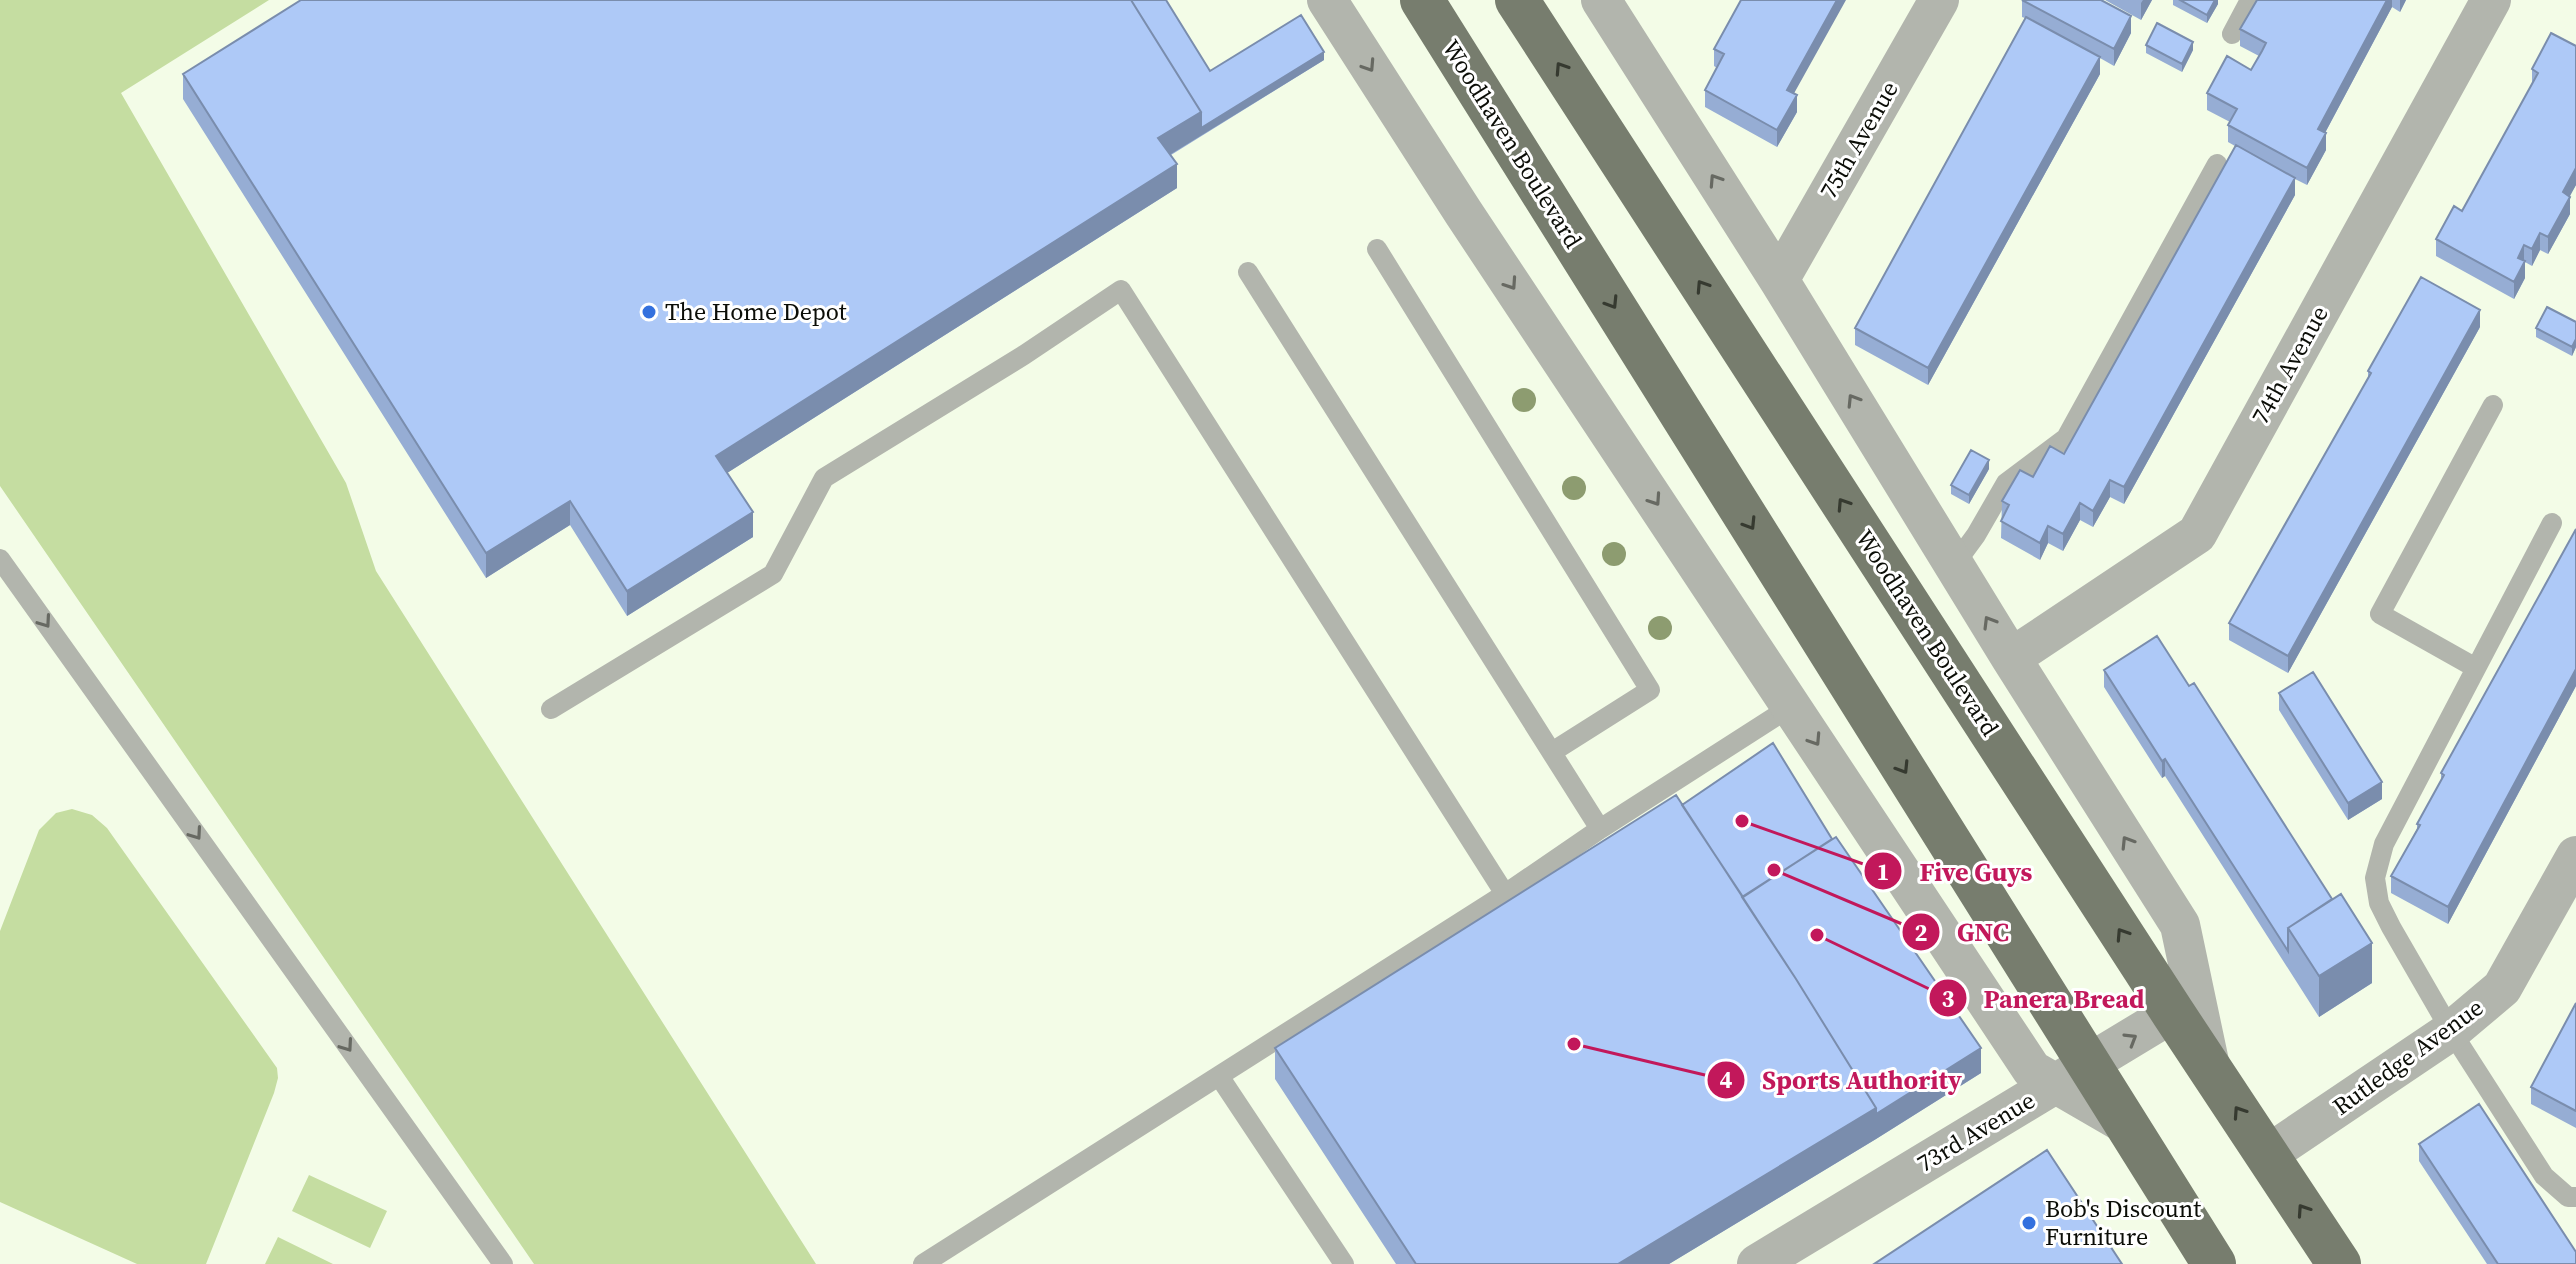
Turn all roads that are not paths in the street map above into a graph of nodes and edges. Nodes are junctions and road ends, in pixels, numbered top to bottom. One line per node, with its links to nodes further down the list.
1 (1327, 0): 19 (street, one-way to 19)
2 (1422, 0): 27 (main road, Woodhaven Boulevard, one-way to 27)
3 (1517, 0): 25 (main road, Woodhaven Boulevard, one-way to 3)
4 (1601, 0): 12 (street, one-way to 4)
5 (1939, 0): 12 (street, 75th Avenue)
6 (2250, 0): 8 (lane)
7 (2491, 0): 17 (street, 74th Avenue)
8 (2232, 34)
9 (2217, 164): 16 (lane)
10 (1377, 249): 21 (lane)
11 (1248, 272): 21 (lane)
12 (1779, 280): 16 (street, one-way to 12)
13 (2493, 405): 18 (lane)
14 (2552, 523): 18 (lane)
15 (0, 559): 31 (lane, one-way to 31)
16 (1954, 565): 17 (street, one-way to 16)
17 (2011, 658): 25 (street, one-way to 17)
18 (2476, 668): 26 (lane)
19 (1792, 706): 22 (lane); 27 (street, one-way to 27)
20 (551, 709): 24 (lane)
21 (1552, 752): 22 (lane)
22 (1600, 829): 24 (lane)
23 (2576, 856): 26 (street, Rutledge Avenue)
24 (1505, 894): 28 (lane)
25 (2184, 1007): 27 (street, 73rd Avenue, one-way to 25); 29 (main road, Woodhaven Boulevard, one-way to 25)
26 (2451, 1031): 29 (street, Rutledge Avenue); 30 (lane)
27 (2072, 1074): 34 (street, 73rd Avenue); 35 (main road, Woodhaven Boulevard)
28 (1219, 1076): 32 (lane); 33 (lane)
29 (2267, 1155): 36 (main road, Woodhaven Boulevard, one-way to 29)
30 (2576, 1197)
31 (503, 1264)
32 (923, 1264)
33 (1344, 1264)
34 (1757, 1264)
35 (2214, 1264)
36 (2339, 1264)

